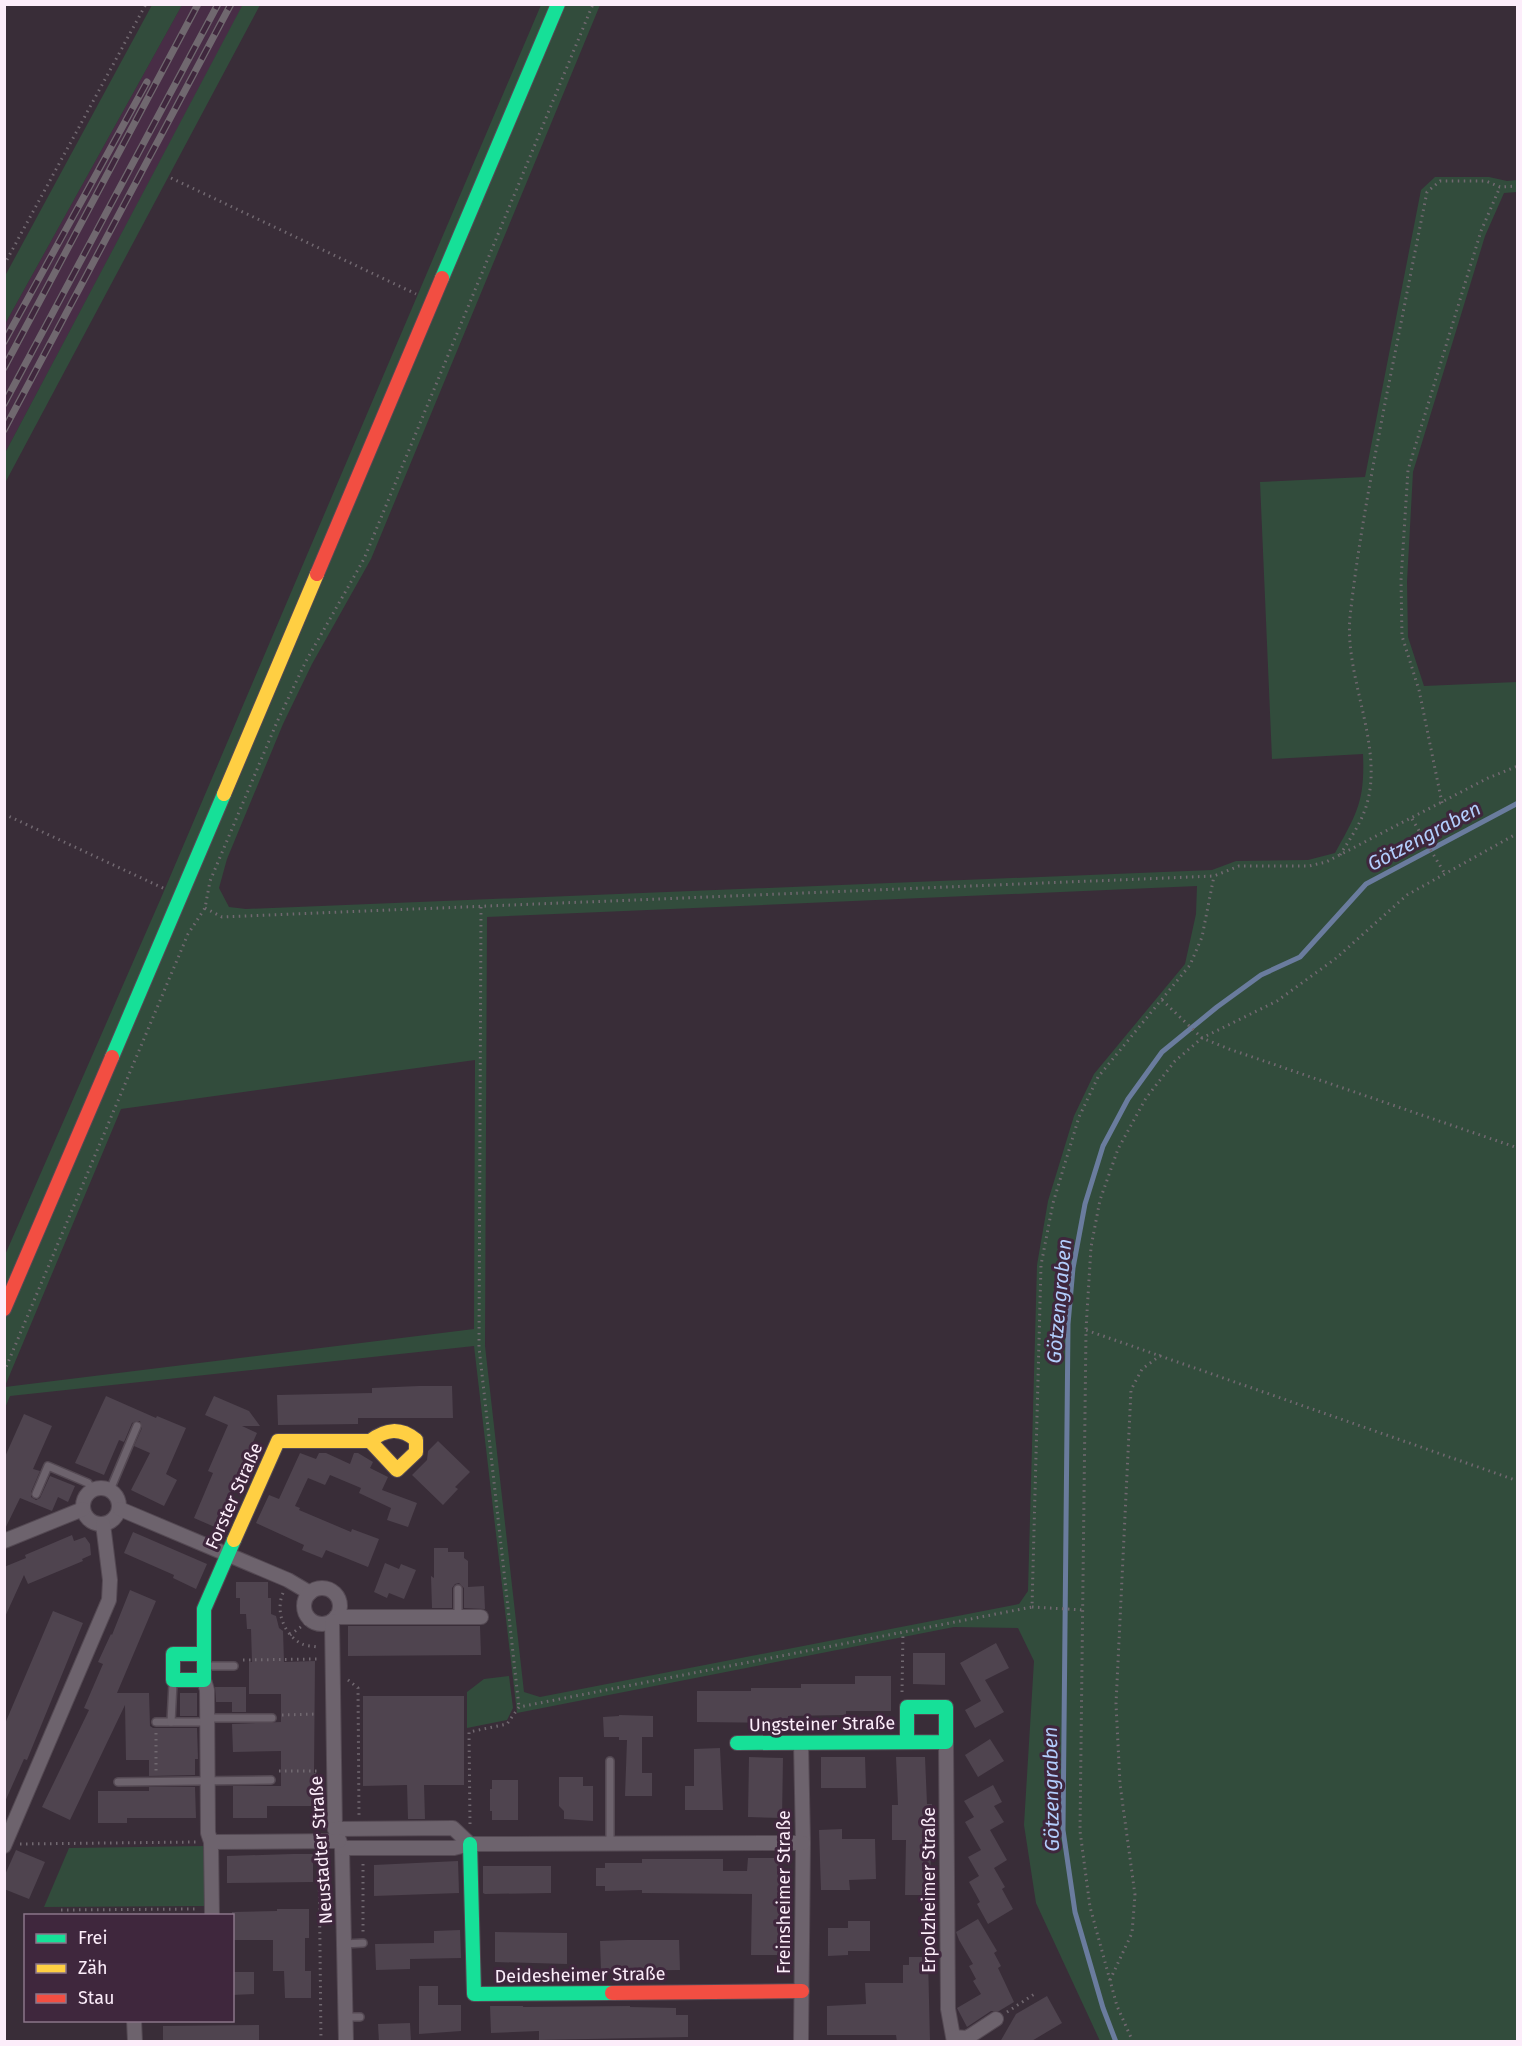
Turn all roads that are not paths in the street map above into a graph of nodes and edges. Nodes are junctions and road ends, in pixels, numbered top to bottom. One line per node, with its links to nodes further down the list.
1 (558, 4): 2 (main road)
2 (4, 1309)
3 (137, 1426): 6 (lane)
4 (370, 1441): 12 (main road, Forster Straße)
5 (92, 1490): 6 (street); 7 (lane); 8 (street)
6 (110, 1490): 9 (street)
7 (36, 1494)
8 (83, 1509): 10 (street); 11 (street)
9 (120, 1509): 10 (street); 12 (street, Neustadter Straße)
10 (104, 1524): 34 (street)
11 (4, 1541)
12 (228, 1555): 14 (street, Neustadter Straße); 19 (main road, Forster Straße)
13 (458, 1589): 15 (lane)
14 (310, 1593): 17 (street, Neustadter Straße); 17 (street)
15 (458, 1617): 16 (street); 17 (street)
16 (481, 1617)
17 (334, 1619): 33 (street, Neustadter Straße)
18 (234, 1666): 19 (lane)
19 (204, 1667): 20 (main road); 20 (main road); 22 (street, Forster Straße)
20 (173, 1680): 24 (lane)
21 (272, 1718): 22 (lane)
22 (207, 1720): 24 (lane); 31 (street, Forster Straße)
23 (156, 1722): 24 (lane)
24 (171, 1722)
25 (907, 1741): 26 (main road, Ungsteiner Straße); 26 (main road, Ungsteiner Straße); 28 (main road, Ungsteiner Straße)
26 (946, 1742): 45 (street, Erpolzheimer Straße)
27 (736, 1743): 28 (main road, Ungsteiner Straße)
28 (801, 1743): 36 (street, Freinsheimer Straße)
29 (609, 1761): 38 (lane)
30 (271, 1780): 31 (lane)
31 (207, 1781): 32 (lane); 35 (street, Forster Straße)
32 (118, 1782)
33 (339, 1839): 35 (street); 37 (street); 37 (street); 41 (street, Neustadter Straße)
34 (6, 1840)
35 (211, 1842): 39 (street, Forster Straße)
36 (803, 1843): 38 (street); 42 (street, Freinsheimer Straße)
37 (470, 1844): 38 (street); 42 (main road, Deidesheimer Straße)
38 (610, 1844)
39 (212, 1912)
40 (363, 1943): 41 (lane)
41 (344, 1944): 47 (street, Neustadter Straße)
42 (802, 1991): 48 (street, Freinsheimer Straße)
43 (996, 2019): 45 (street, Erpolzheimer Straße)
44 (135, 2022): 46 (street)
45 (954, 2039)
46 (135, 2042)
47 (346, 2042)
48 (801, 2042)

